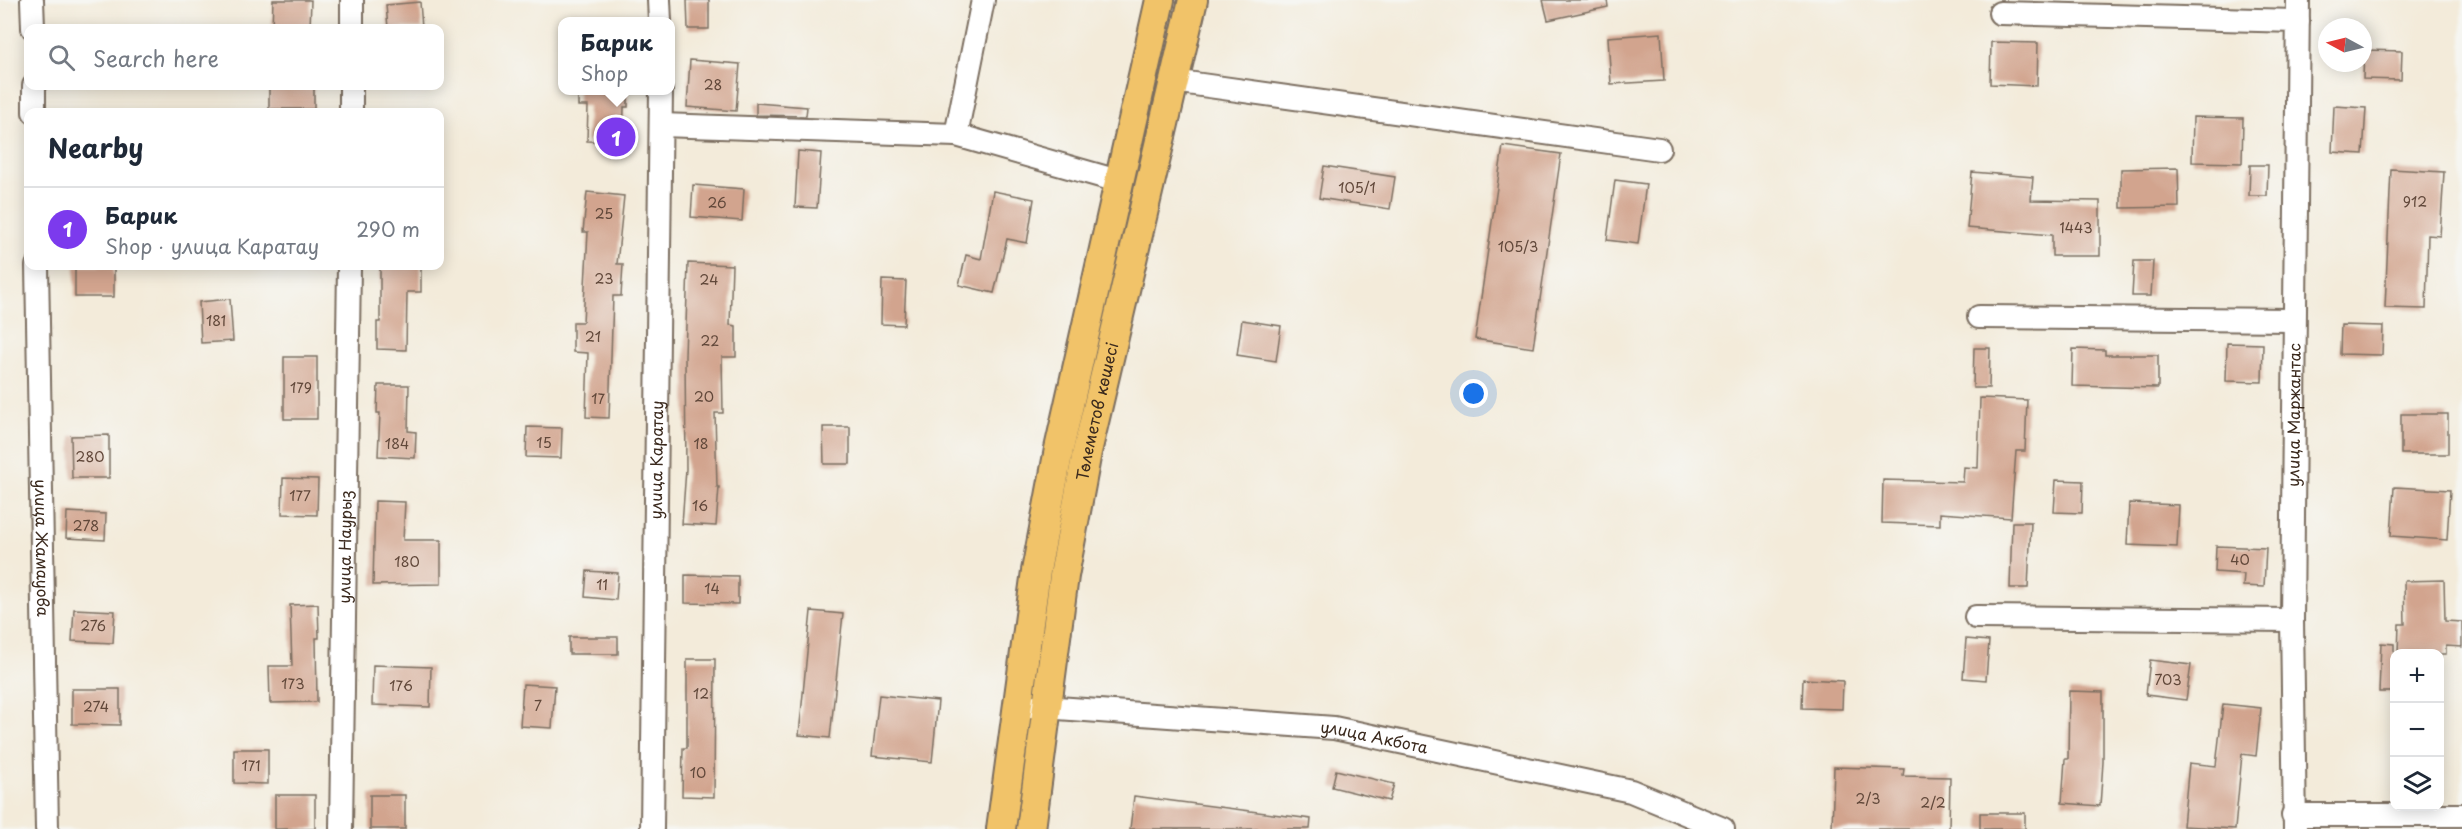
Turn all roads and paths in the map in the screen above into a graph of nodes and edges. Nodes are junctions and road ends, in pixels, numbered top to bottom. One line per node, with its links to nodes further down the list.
1 (32, 0): 10 (street)
2 (352, 0): 11 (street)
3 (659, 0): 9 (street)
4 (983, 0): 19 (street)
5 (1160, 0): 21 (main road, Төлеметов көшесі)
6 (1193, 0): 12 (main road, Төлеметов көшесі)
7 (2298, 11): 8 (street); 25 (street, улица Маржантас)
8 (2000, 13)
9 (660, 17)
10 (33, 24)
11 (352, 24)
12 (1173, 81): 20 (street); 29 (main road, Төлеметов көшесі)
13 (34, 90): 16 (street)
14 (351, 90): 17 (street)
15 (661, 95): 18 (street, улица Каратау)
16 (34, 108)
17 (351, 108)
18 (662, 124): 19 (street); 34 (street, улица Каратау)
19 (956, 135): 21 (street)
20 (1659, 149)
21 (1118, 181): 28 (main road, Төлеметов көшесі)
22 (37, 270): 32 (street, улица Жамауова)
23 (349, 270): 33 (street, улица Наурыз)
24 (1979, 317): 25 (street)
25 (2294, 320): 27 (street, улица Маржантас)
26 (1976, 617): 27 (street)
27 (2292, 620): 31 (street, улица Маржантас)
28 (1017, 706): 29 (street, улица Акбота); 35 (main road, Төлеметов көшесі)
29 (1047, 707): 36 (main road, Төлеметов көшесі); 37 (street, улица Акбота)
30 (2462, 815): 31 (street)
31 (2294, 822)
32 (47, 829)
33 (341, 829)
34 (652, 829)
35 (1001, 829)
36 (1031, 829)
37 (1723, 829)

